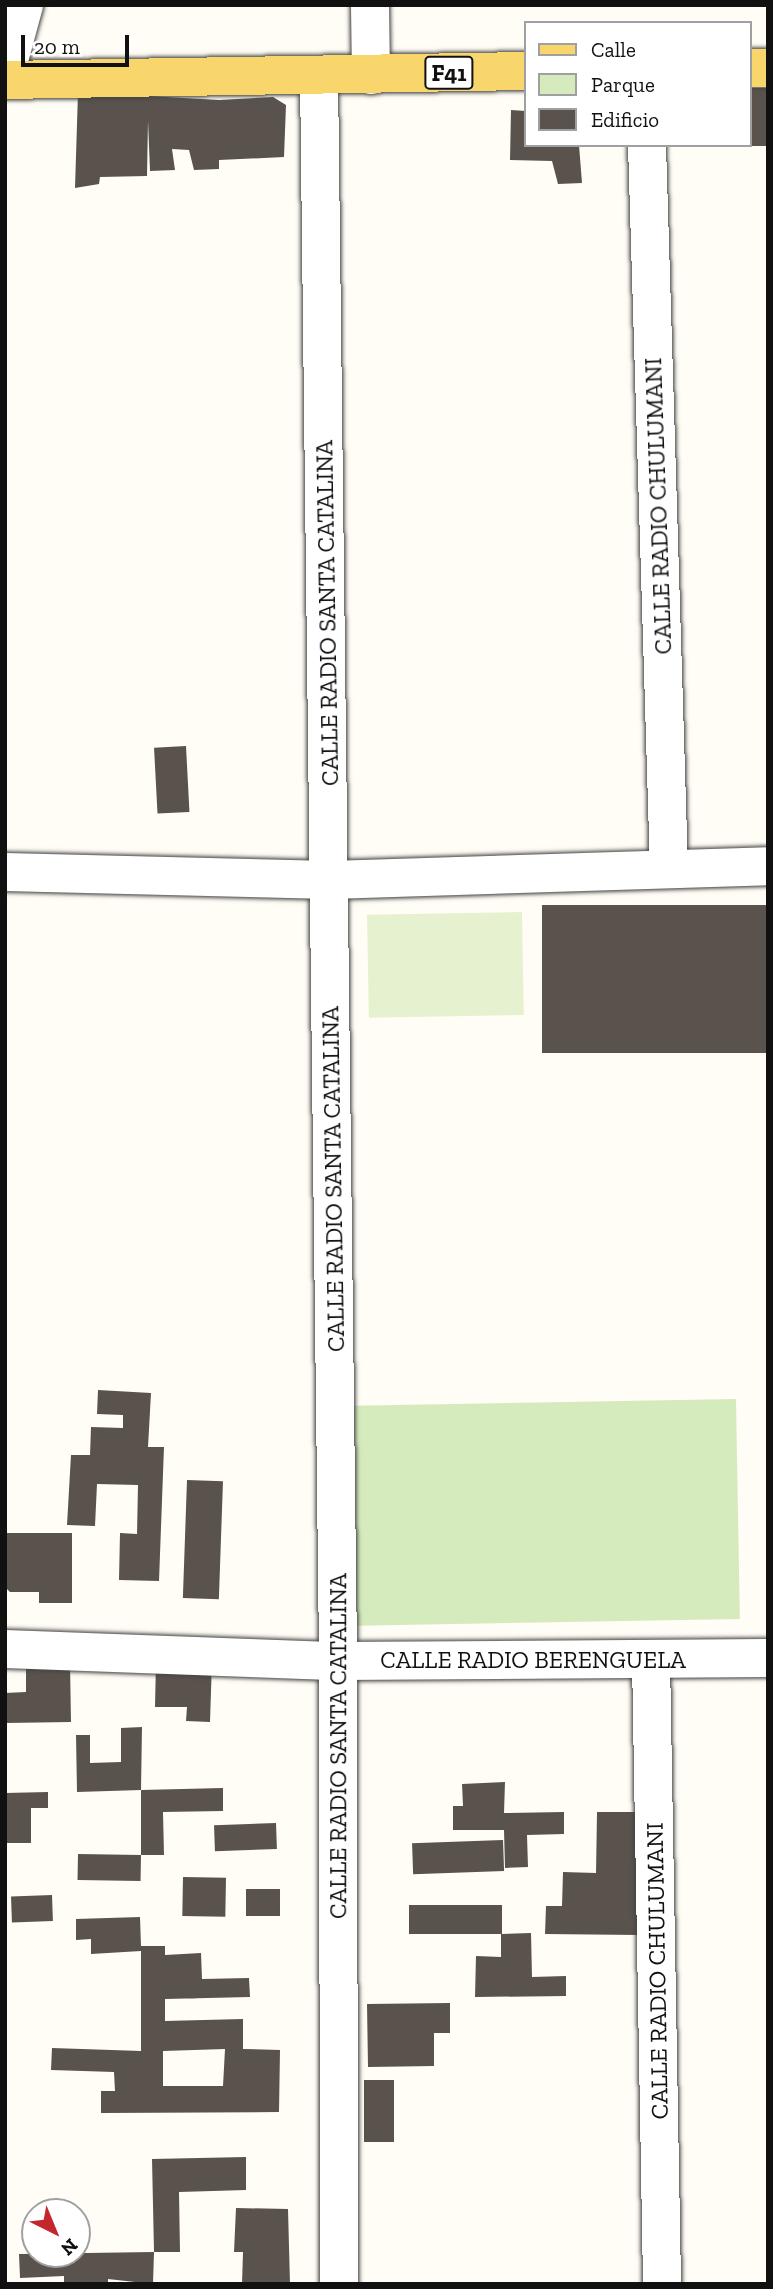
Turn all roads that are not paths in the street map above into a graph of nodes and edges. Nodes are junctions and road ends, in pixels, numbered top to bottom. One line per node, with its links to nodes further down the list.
1 (24, 5): 6 (street)
2 (370, 5): 5 (street)
3 (524, 71): 5 (main road, F41)
4 (319, 75): 5 (main road, F41); 6 (main road, F41); 11 (street, CALLE RADIO SANTA CATALINA)
5 (371, 75)
6 (5, 77)
7 (647, 147): 9 (street, CALLE RADIO CHULUMANI)
8 (768, 866): 9 (street)
9 (669, 868): 11 (street)
10 (5, 872): 11 (street)
11 (330, 880): 15 (street, CALLE RADIO SANTA CATALINA)
12 (5, 1649): 15 (street, CALLE RADIO BERENGUELA)
13 (768, 1658): 14 (street, CALLE RADIO BERENGUELA)
14 (651, 1659): 15 (street, CALLE RADIO BERENGUELA); 17 (street, CALLE RADIO CHULUMANI)
15 (338, 1661): 16 (street, CALLE RADIO SANTA CATALINA)
16 (339, 2284)
17 (662, 2284)

